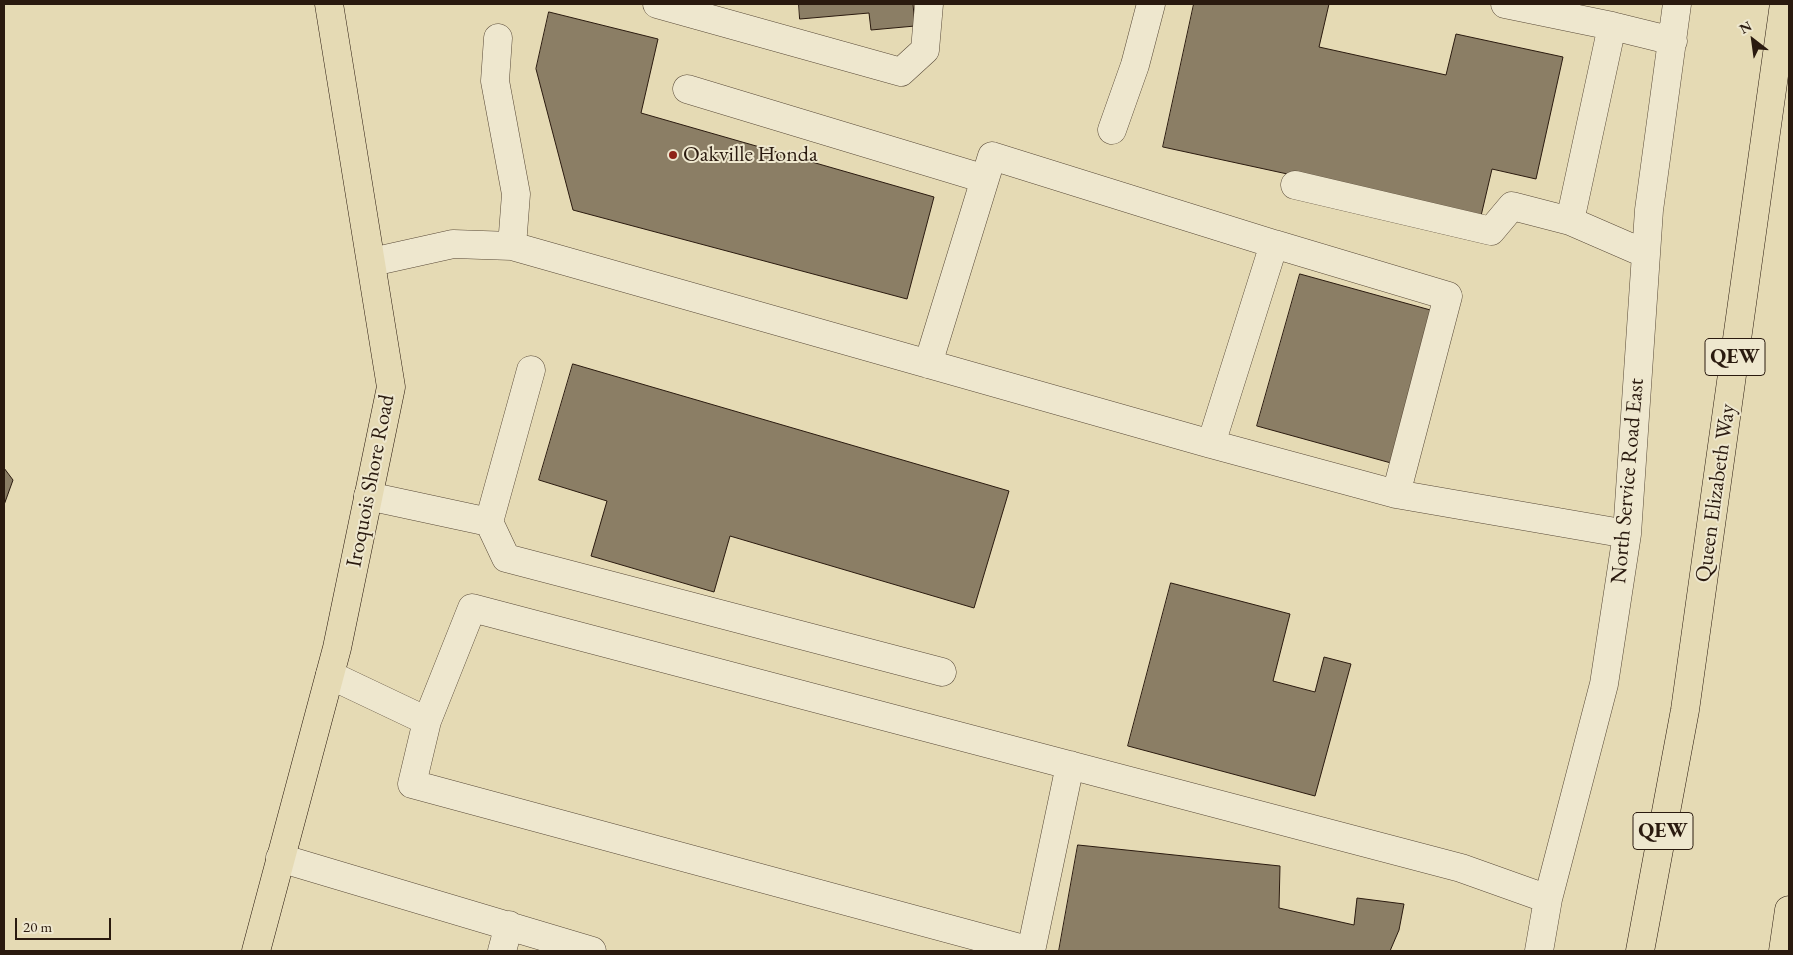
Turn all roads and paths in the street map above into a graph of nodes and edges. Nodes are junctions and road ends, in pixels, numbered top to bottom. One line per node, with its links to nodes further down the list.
1 (329, 4): 19 (main road, Iroquois Shore Road)
2 (657, 4): 3 (street)
3 (930, 4)
4 (1151, 4): 12 (street)
5 (1505, 4): 8 (street)
6 (1677, 4): 10 (street, North Service Road East)
7 (1784, 4): 40 (main road, Queen Elizabeth Way / QEW)
8 (1612, 26): 10 (street); 15 (street)
9 (498, 38): 17 (street)
10 (1673, 41): 18 (street, North Service Road East)
11 (687, 89): 13 (street)
12 (1112, 130)
13 (985, 179): 16 (street); 20 (street)
14 (1295, 185): 15 (street)
15 (1570, 221): 18 (street)
16 (1274, 244): 22 (street); 23 (street)
17 (512, 246): 19 (street); 20 (street)
18 (1646, 254): 26 (street, North Service Road East)
19 (372, 262): 24 (main road, Iroquois Shore Road)
20 (928, 364): 22 (street)
21 (531, 370): 25 (street)
22 (1211, 444): 23 (street)
23 (1396, 494): 26 (street)
24 (368, 496): 25 (street); 28 (main road, Iroquois Shore Road)
25 (489, 522): 27 (street)
26 (1627, 534): 32 (street, North Service Road East)
27 (942, 672)
28 (330, 675): 29 (street); 31 (main road, Iroquois Shore Road)
29 (427, 721): 30 (street); 38 (street)
30 (1070, 765): 32 (street); 38 (street)
31 (280, 858): 34 (street); 35 (main road, Iroquois Shore Road)
32 (1548, 899): 39 (street, North Service Road East)
33 (1789, 910): 41 (main road)
34 (508, 925): 36 (street); 37 (street)
35 (256, 951)
36 (502, 951)
37 (592, 951)
38 (1031, 951)
39 (1539, 951)
40 (1640, 951)
41 (1783, 951)

